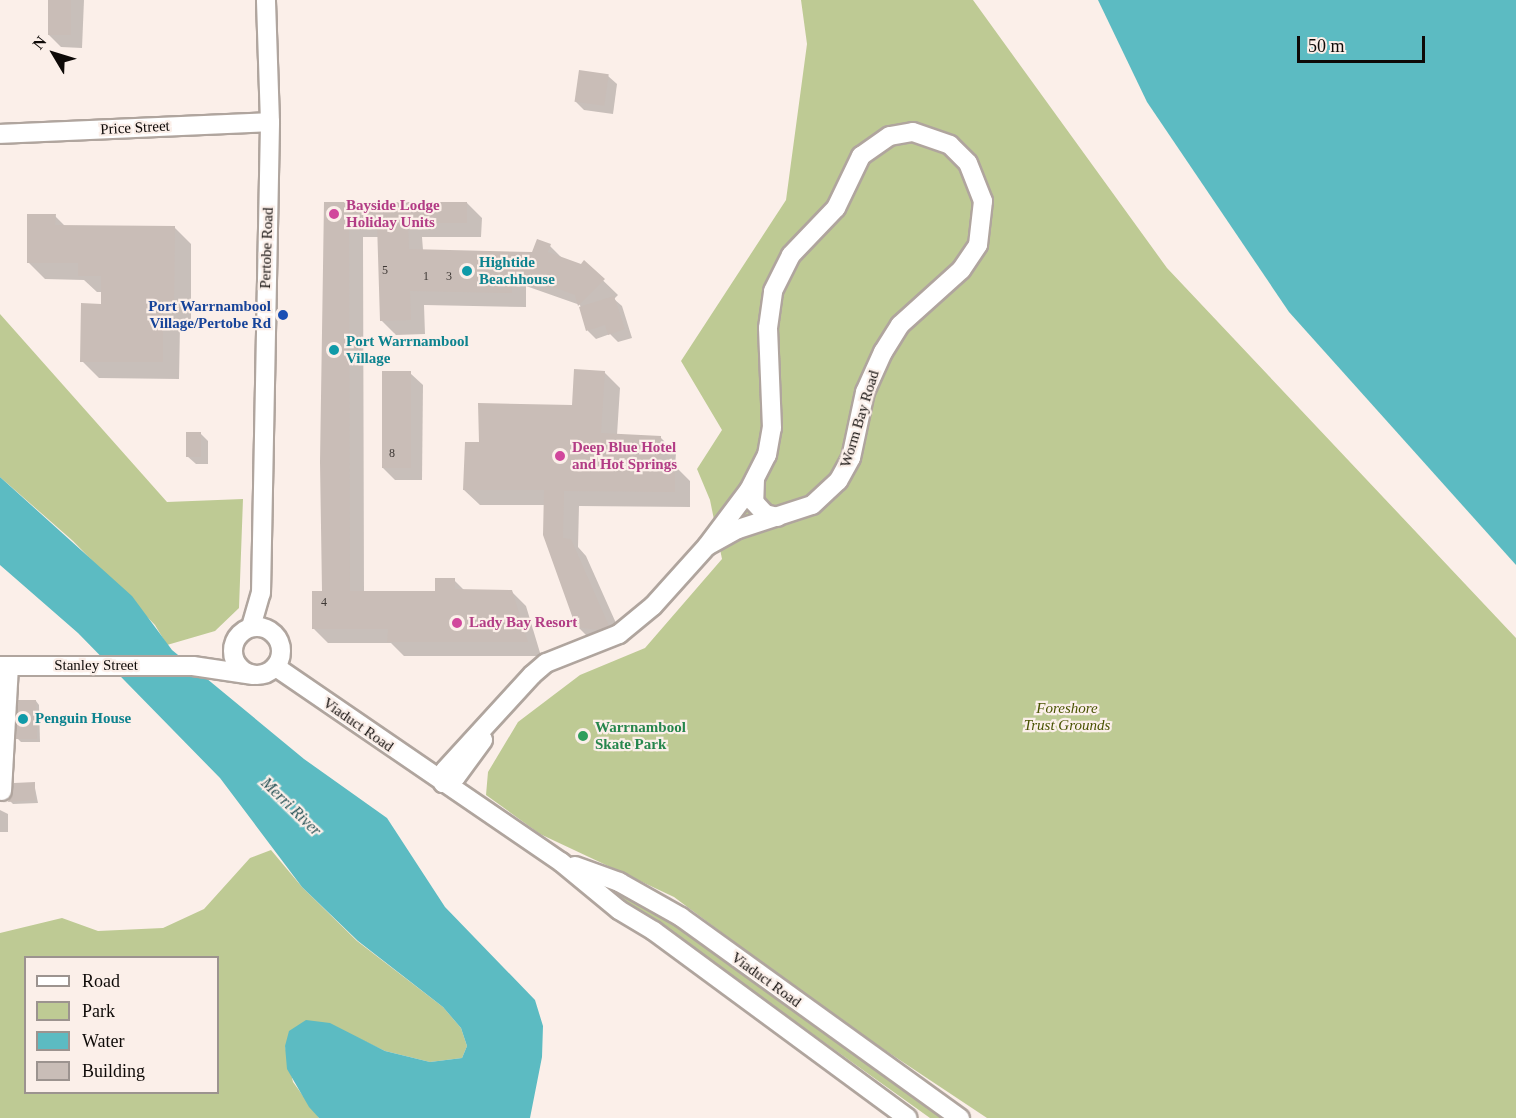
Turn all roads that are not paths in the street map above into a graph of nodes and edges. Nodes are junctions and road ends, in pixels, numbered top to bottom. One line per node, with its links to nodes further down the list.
1 (266, 0): 2 (street, Pertobe Road)
2 (270, 122): 3 (street, Price Street); 7 (street, Pertobe Road)
3 (0, 134)
4 (756, 477): 5 (street); 5 (street, Worm Bay Road); 6 (street, Worm Bay Road)
5 (778, 517): 6 (street, Worm Bay Road)
6 (706, 546): 15 (street, Worm Bay Road)
7 (259, 605): 8 (street, Pertobe Road); 9 (street, Pertobe Road)
8 (251, 627): 9 (street); 10 (street)
9 (270, 631): 13 (street)
10 (235, 640): 12 (street, Stanley Street); 14 (street)
11 (4, 666): 12 (street, Stanley Street); 16 (street)
12 (193, 666): 14 (street, Stanley Street)
13 (276, 667): 14 (street); 15 (street, Viaduct Road)
14 (253, 675)
15 (443, 783): 17 (street, Viaduct Road)
16 (2, 791)
17 (561, 862): 18 (street, Viaduct Road); 19 (street, Viaduct Road)
18 (908, 1118)
19 (960, 1118)

